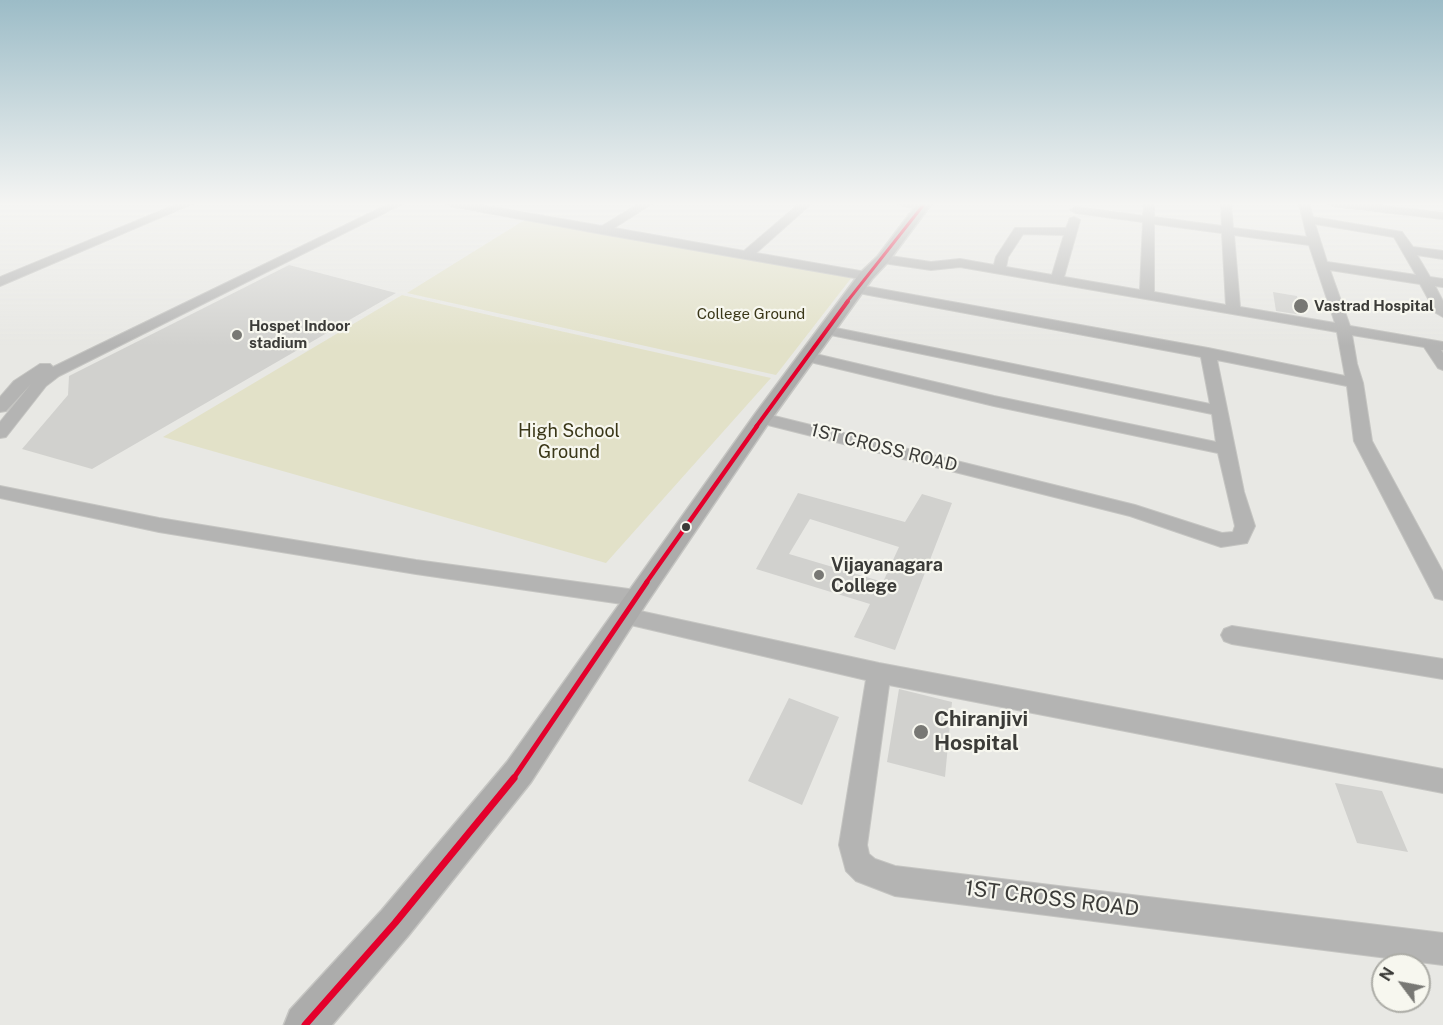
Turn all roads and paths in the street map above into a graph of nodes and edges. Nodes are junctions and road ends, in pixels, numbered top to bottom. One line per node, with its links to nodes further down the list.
1 (1408, 250): 20 (street)
2 (75, 251): 21 (street)
3 (288, 251): 33 (street)
4 (302, 251): 36 (street)
5 (721, 251): 14 (street)
6 (751, 251): 14 (street)
7 (885, 251): 18 (main road)
8 (1006, 251): 17 (street)
9 (1066, 251): 19 (street)
10 (1148, 251): 23 (street)
11 (1229, 251): 25 (street)
12 (1317, 251): 16 (street)
13 (1414, 251): 15 (street)
14 (746, 255): 18 (street)
15 (1443, 255)
16 (1322, 265): 20 (street); 27 (street)
17 (999, 269): 18 (street); 19 (street)
18 (869, 274): 26 (main road); 29 (street)
19 (1057, 280): 23 (street)
20 (1425, 281): 22 (street); 24 (street)
21 (0, 282)
22 (1443, 283)
23 (1147, 294): 25 (street)
24 (1441, 308)
25 (1233, 309): 27 (street)
26 (826, 330): 30 (main road); 34 (street)
27 (1344, 330): 28 (street); 32 (street)
28 (1437, 345): 31 (street)
29 (1209, 353): 32 (street); 34 (street, 1ST CROSS ROAD)
30 (807, 357): 35 (main road); 37 (street)
31 (1443, 365)
32 (1355, 383): 39 (street)
33 (0, 407)
34 (1220, 411): 37 (street, 1ST CROSS ROAD)
35 (762, 418): 37 (street, 1ST CROSS ROAD); 41 (main road)
36 (0, 433)
37 (1227, 449)
38 (0, 492): 41 (street)
39 (1436, 568): 40 (street)
40 (1443, 592)
41 (631, 607): 44 (street); 47 (main road)
42 (1232, 635): 43 (street)
43 (1443, 669)
44 (879, 673): 45 (street); 46 (street, 1ST CROSS ROAD)
45 (1443, 781)
46 (1443, 949)
47 (305, 1025)

